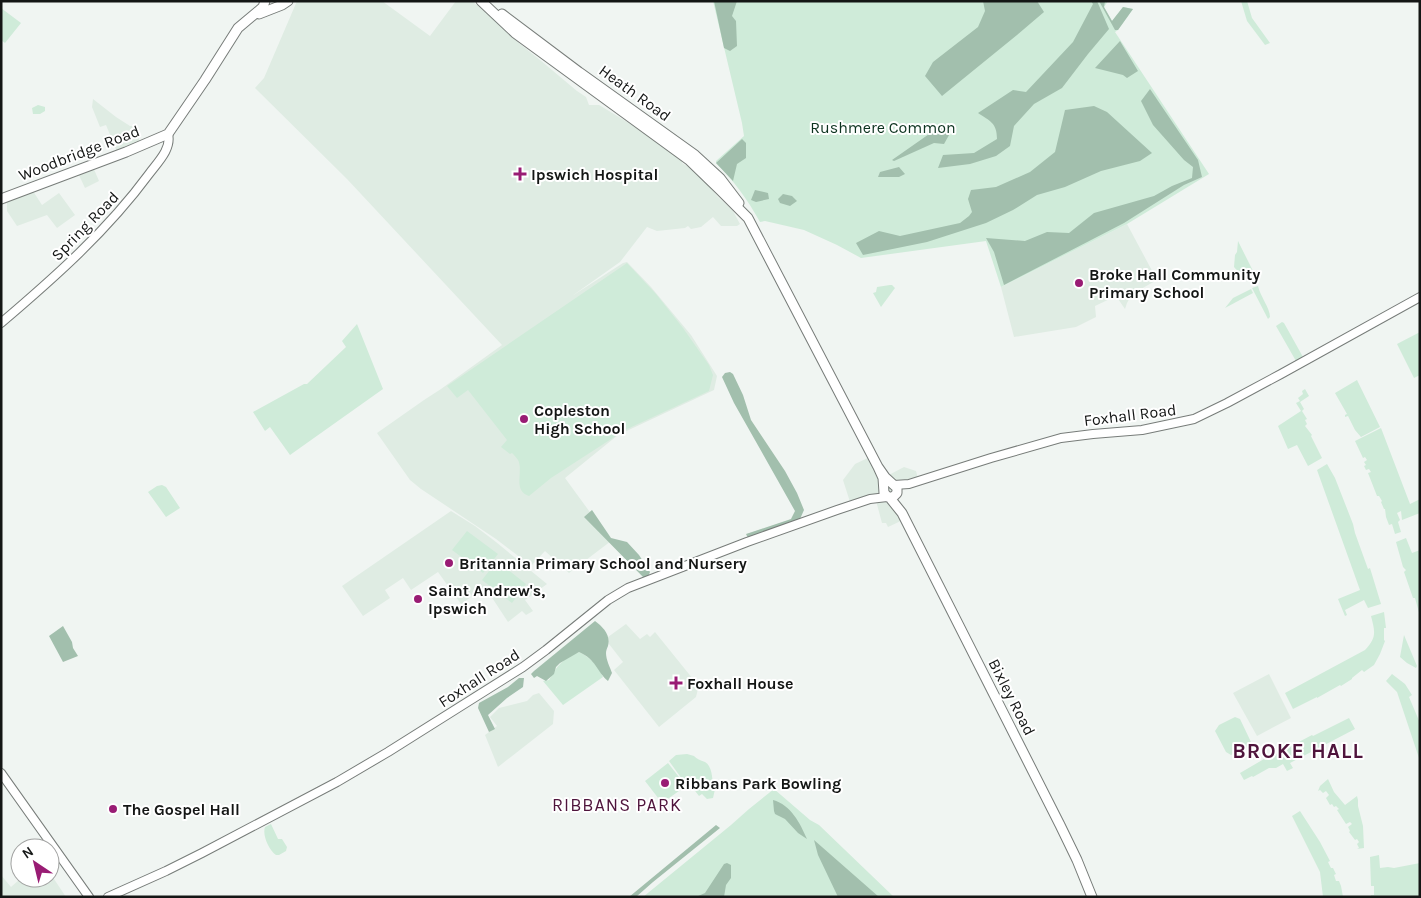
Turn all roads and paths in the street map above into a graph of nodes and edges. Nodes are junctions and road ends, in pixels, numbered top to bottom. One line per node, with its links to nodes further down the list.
1 (265, 1): 6 (main road)
2 (273, 1): 3 (main road)
3 (287, 1): 6 (main road)
4 (481, 1): 5 (main road, Heath Road)
5 (489, 7): 9 (main road, Heath Road); 9 (main road, Heath Road)
6 (250, 17): 7 (main road)
7 (168, 134): 8 (main road, Woodbridge Road); 11 (street, Spring Road)
8 (1, 199)
9 (748, 218): 12 (main road, Heath Road)
10 (1420, 296): 12 (street, Foxhall Road)
11 (1, 323)
12 (891, 491): 14 (street, Foxhall Road); 16 (main road, Bixley Road)
13 (1, 773): 15 (street)
14 (110, 896)
15 (89, 897)
16 (1092, 897)

